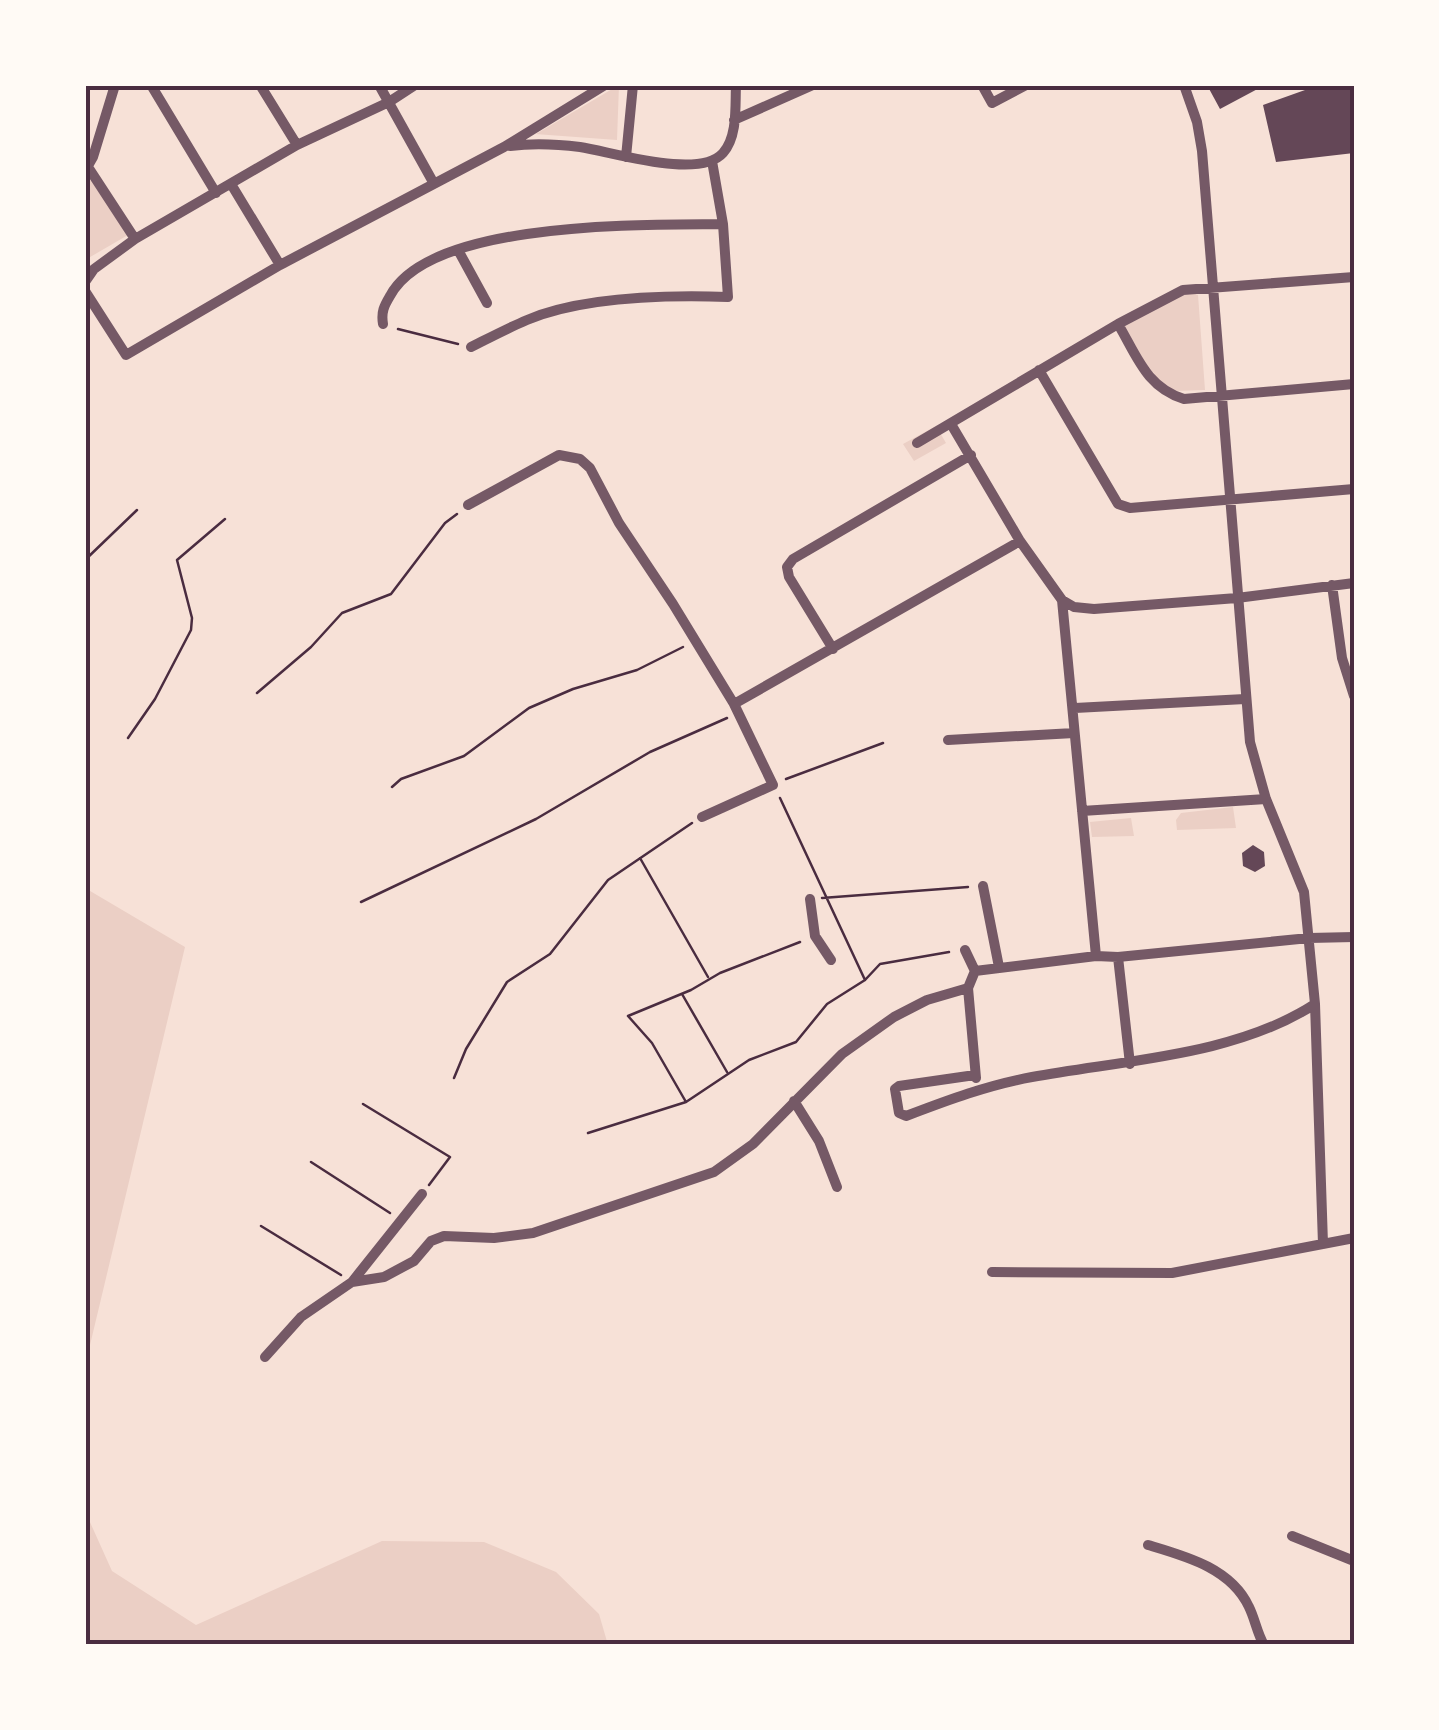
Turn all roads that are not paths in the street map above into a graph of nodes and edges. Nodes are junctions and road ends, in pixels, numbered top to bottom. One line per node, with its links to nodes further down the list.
1 (115, 85): 19 (street)
2 (151, 85): 22 (street)
3 (260, 85): 15 (street)
4 (380, 85): 13 (street)
5 (416, 85): 13 (street)
6 (605, 85): 16 (street)
7 (633, 85): 17 (street)
8 (736, 85): 14 (street)
9 (812, 85): 14 (street)
10 (982, 85): 11 (street)
11 (1026, 85)
12 (1184, 85): 29 (street)
13 (388, 102): 15 (street); 20 (street)
14 (734, 120): 18 (street)
15 (297, 145): 21 (street)
16 (504, 147): 17 (street); 20 (street)
17 (626, 157): 18 (street)
18 (712, 162): 23 (street)
19 (86, 169): 24 (street)
20 (434, 182): 26 (street)
21 (231, 184): 22 (street); 26 (street)
22 (216, 193): 24 (street)
23 (723, 224): 25 (street); 34 (street)
24 (135, 239): 28 (street)
25 (458, 250): 31 (street); 32 (street)
26 (280, 265): 30 (street)
27 (1354, 277): 29 (street)
28 (85, 282)
29 (1211, 286): 33 (street); 37 (street)
30 (85, 291)
31 (486, 304)
32 (382, 324)
33 (1118, 324): 35 (street); 37 (street)
34 (471, 347)
35 (1039, 370): 38 (street); 42 (street)
36 (1354, 384): 37 (street)
37 (1221, 397): 42 (street)
38 (950, 424): 39 (street); 40 (street)
39 (917, 443)
40 (971, 454): 44 (street); 49 (street)
41 (1354, 490): 42 (street)
42 (1229, 499): 47 (street)
43 (468, 505): 53 (street)
44 (1020, 541): 48 (street); 49 (street)
45 (1354, 583): 46 (street)
46 (1332, 585): 47 (street); 50 (street)
47 (1237, 598): 48 (street); 51 (street)
48 (1062, 600): 52 (street)
49 (833, 649): 53 (street)
50 (1354, 696)
51 (1245, 698): 52 (street); 56 (street)
52 (1075, 708): 54 (street)
53 (736, 709): 58 (street)
54 (1074, 732): 55 (street); 57 (street)
55 (948, 740)
56 (1266, 798): 57 (street); 62 (street)
57 (1082, 810): 64 (street)
58 (702, 816)
59 (982, 886): 67 (street)
60 (810, 899): 66 (street)
61 (1354, 937): 62 (street)
62 (1309, 938): 65 (street); 70 (street)
63 (965, 950): 68 (street)
64 (1096, 956): 65 (street); 67 (street)
65 (1118, 957): 71 (street)
66 (831, 960)
67 (998, 967): 68 (street)
68 (974, 971): 69 (street)
69 (968, 988): 72 (street); 74 (street)
70 (1315, 1004): 71 (street); 78 (street)
71 (1130, 1064): 73 (street)
72 (975, 1076): 73 (street); 73 (street)
73 (978, 1088)
74 (794, 1101): 75 (street); 80 (street)
75 (838, 1187)
76 (422, 1194): 80 (street)
77 (1354, 1238): 78 (street)
78 (1323, 1244): 79 (street)
79 (992, 1272)
80 (352, 1282): 81 (street)
81 (266, 1358)
82 (1292, 1536): 84 (street)
83 (1148, 1545): 85 (street)
84 (1354, 1561)
85 (1264, 1645)

